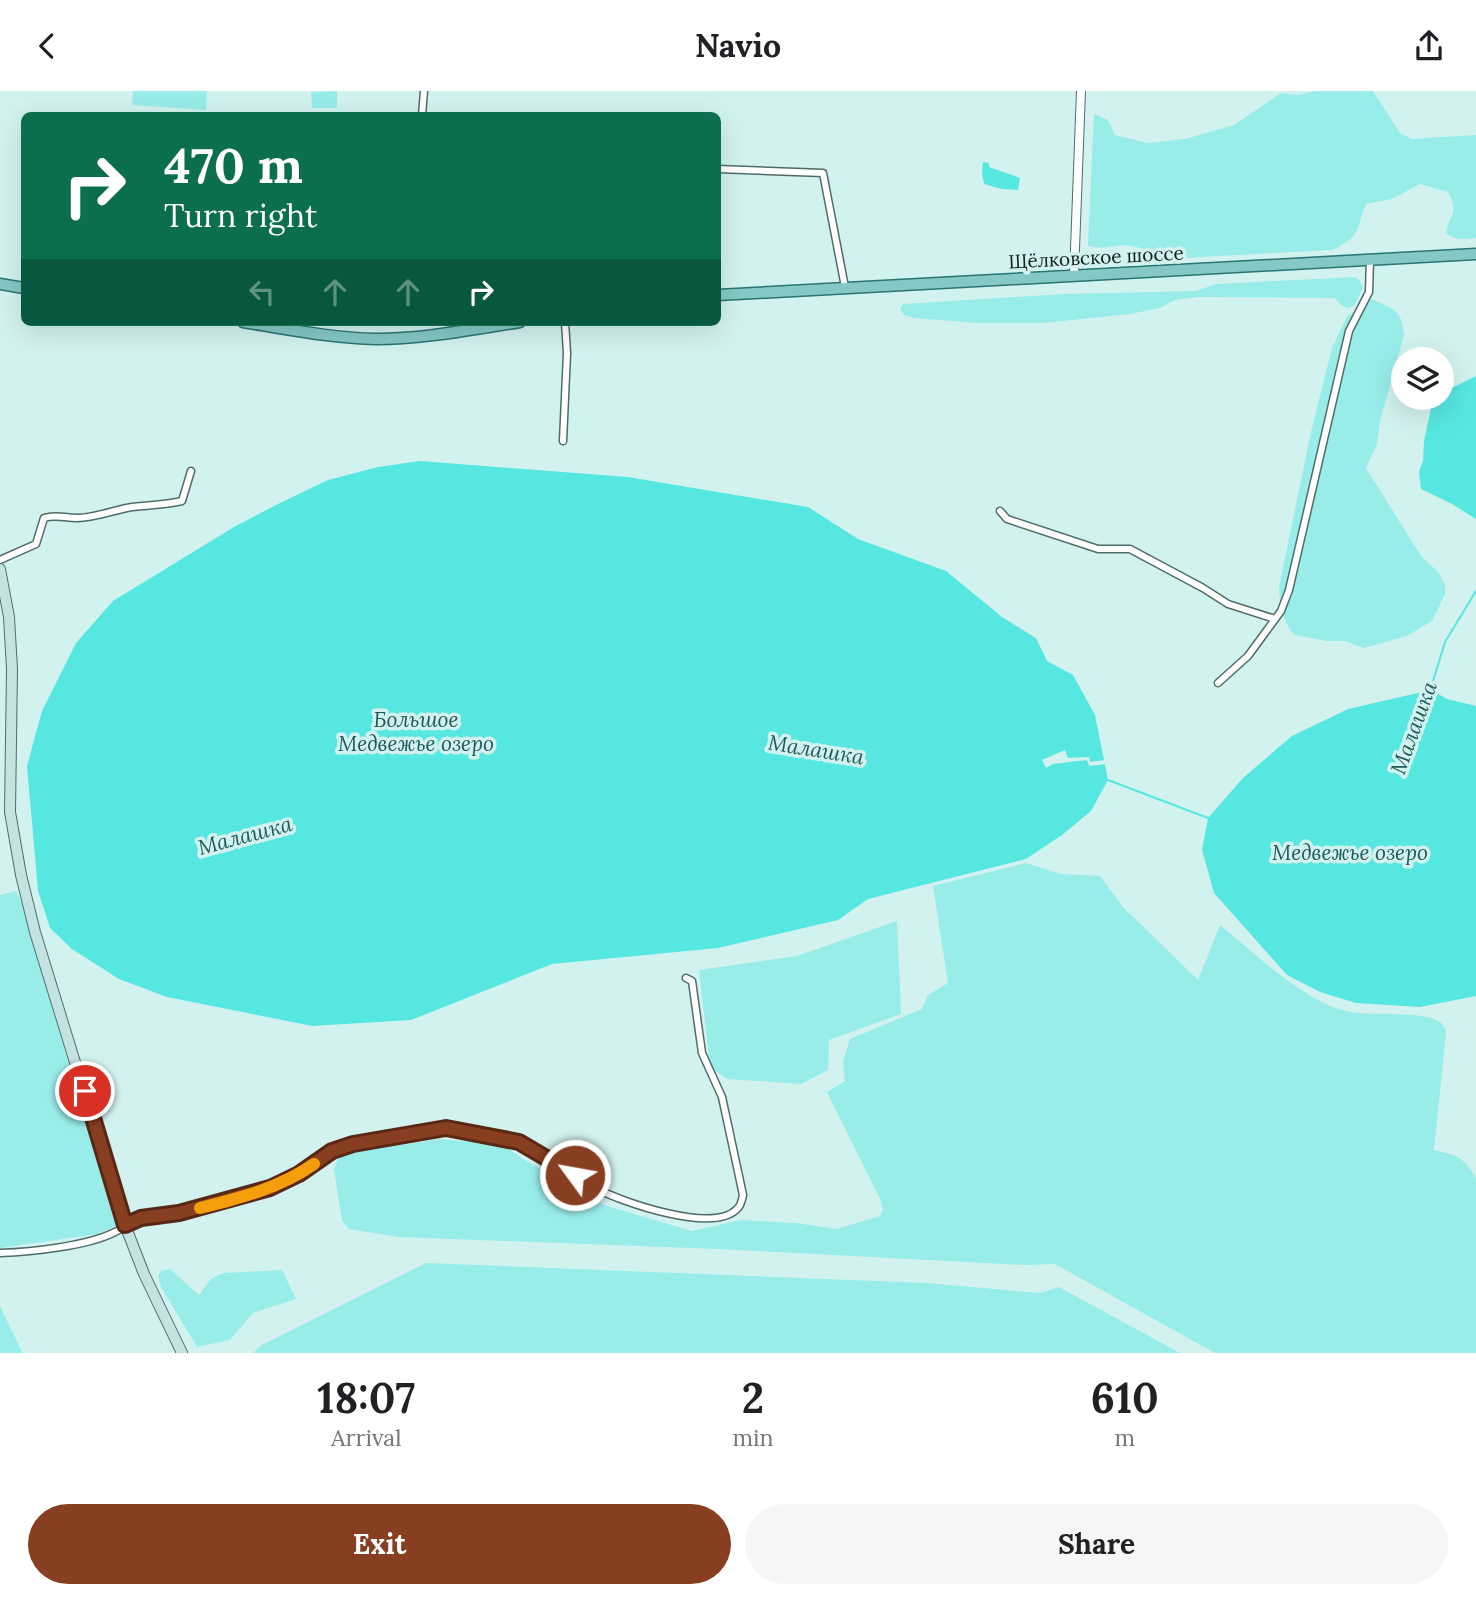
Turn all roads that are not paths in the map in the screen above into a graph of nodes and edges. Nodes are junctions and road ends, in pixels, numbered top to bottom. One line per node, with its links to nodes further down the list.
1 (424, 91): 3 (street)
2 (1081, 91): 7 (street)
3 (422, 112)
4 (721, 169): 9 (street)
5 (1476, 254): 6 (main road, Щёлковское шоссе)
6 (1370, 260): 7 (main road, Щёлковское шоссе); 20 (street)
7 (1074, 275): 9 (main road, Щёлковское шоссе)
8 (0, 284): 10 (main road)
9 (845, 287): 11 (main road, Щёлковское шоссе)
10 (21, 288)
11 (721, 295)
12 (267, 326): 13 (main road)
13 (494, 326)
14 (565, 326): 15 (street)
15 (563, 442)
16 (191, 471): 18 (street)
17 (1000, 512): 20 (street)
18 (0, 560)
19 (0, 569): 21 (main road)
20 (1275, 619): 22 (street)
21 (5, 650): 24 (main road)
22 (1218, 683)
23 (685, 978): 24 (street)
24 (125, 1225): 25 (street); 26 (main road)
25 (0, 1253)
26 (182, 1353)

